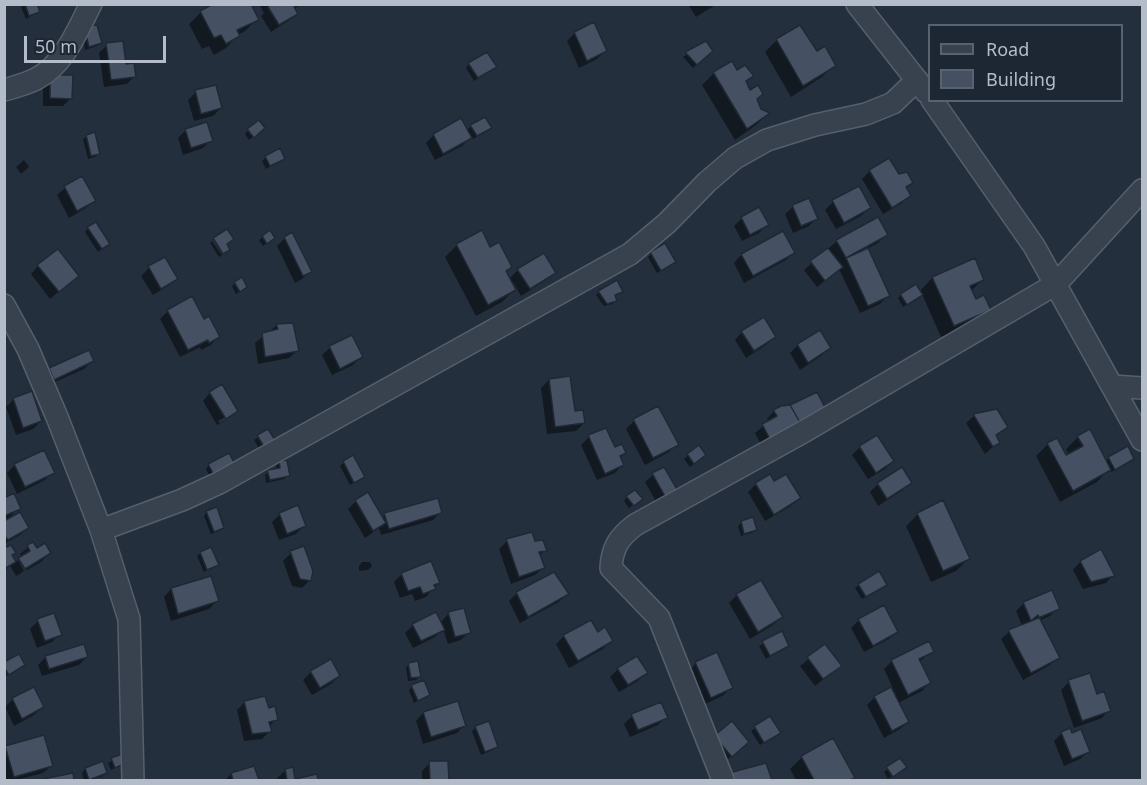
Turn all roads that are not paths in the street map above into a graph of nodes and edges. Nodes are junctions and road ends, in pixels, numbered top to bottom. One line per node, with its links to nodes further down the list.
1 (91, 4): 3 (street)
2 (857, 4): 4 (street)
3 (4, 90)
4 (926, 93): 12 (street)
5 (932, 102): 7 (street)
6 (1143, 190): 7 (street)
7 (1056, 284): 9 (street); 14 (street)
8 (4, 305): 12 (street)
9 (1112, 386): 10 (street); 11 (street)
10 (1143, 388)
11 (1143, 440)
12 (101, 530): 13 (street)
13 (134, 780)
14 (723, 780)

